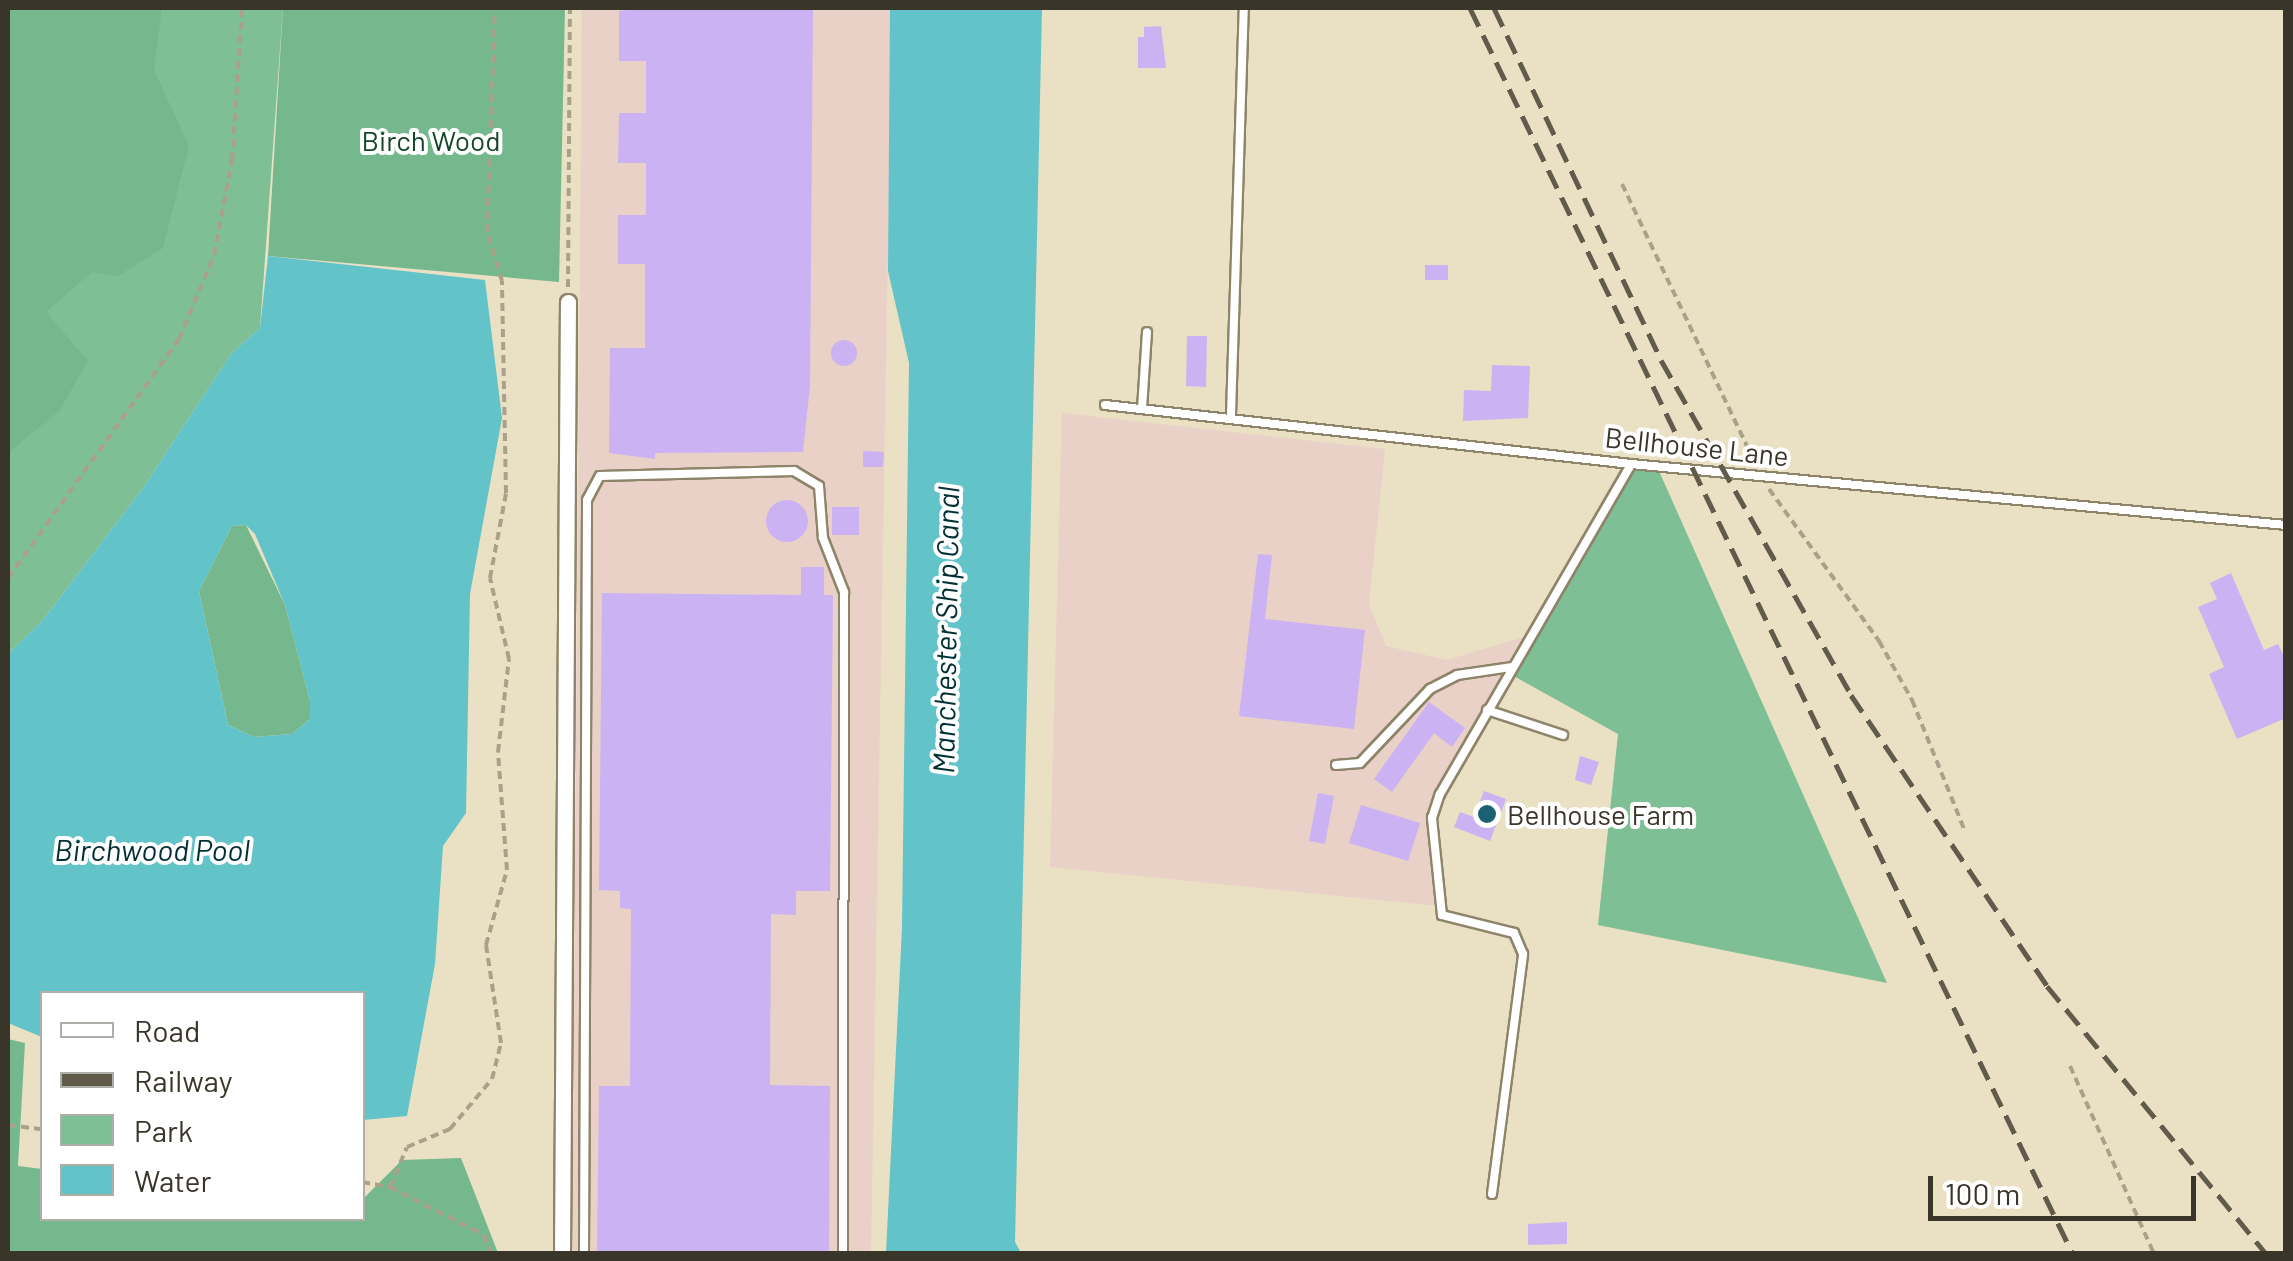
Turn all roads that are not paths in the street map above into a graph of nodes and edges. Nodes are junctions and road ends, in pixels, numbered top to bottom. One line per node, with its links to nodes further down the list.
1 (1244, 8): 6 (lane)
2 (568, 302): 14 (street)
3 (1147, 332): 5 (lane)
4 (1104, 405): 5 (lane, Bellhouse Lane)
5 (1142, 409): 6 (lane, Bellhouse Lane)
6 (1231, 415): 7 (lane, Bellhouse Lane)
7 (1631, 464): 8 (lane, Bellhouse Lane); 9 (lane)
8 (2286, 525)
9 (1512, 667): 10 (lane); 12 (lane)
10 (1488, 710): 11 (lane); 13 (lane)
11 (1563, 735)
12 (1336, 765)
13 (1492, 1194)
14 (562, 1254)
15 (584, 1254): 16 (lane)
16 (842, 1254)

